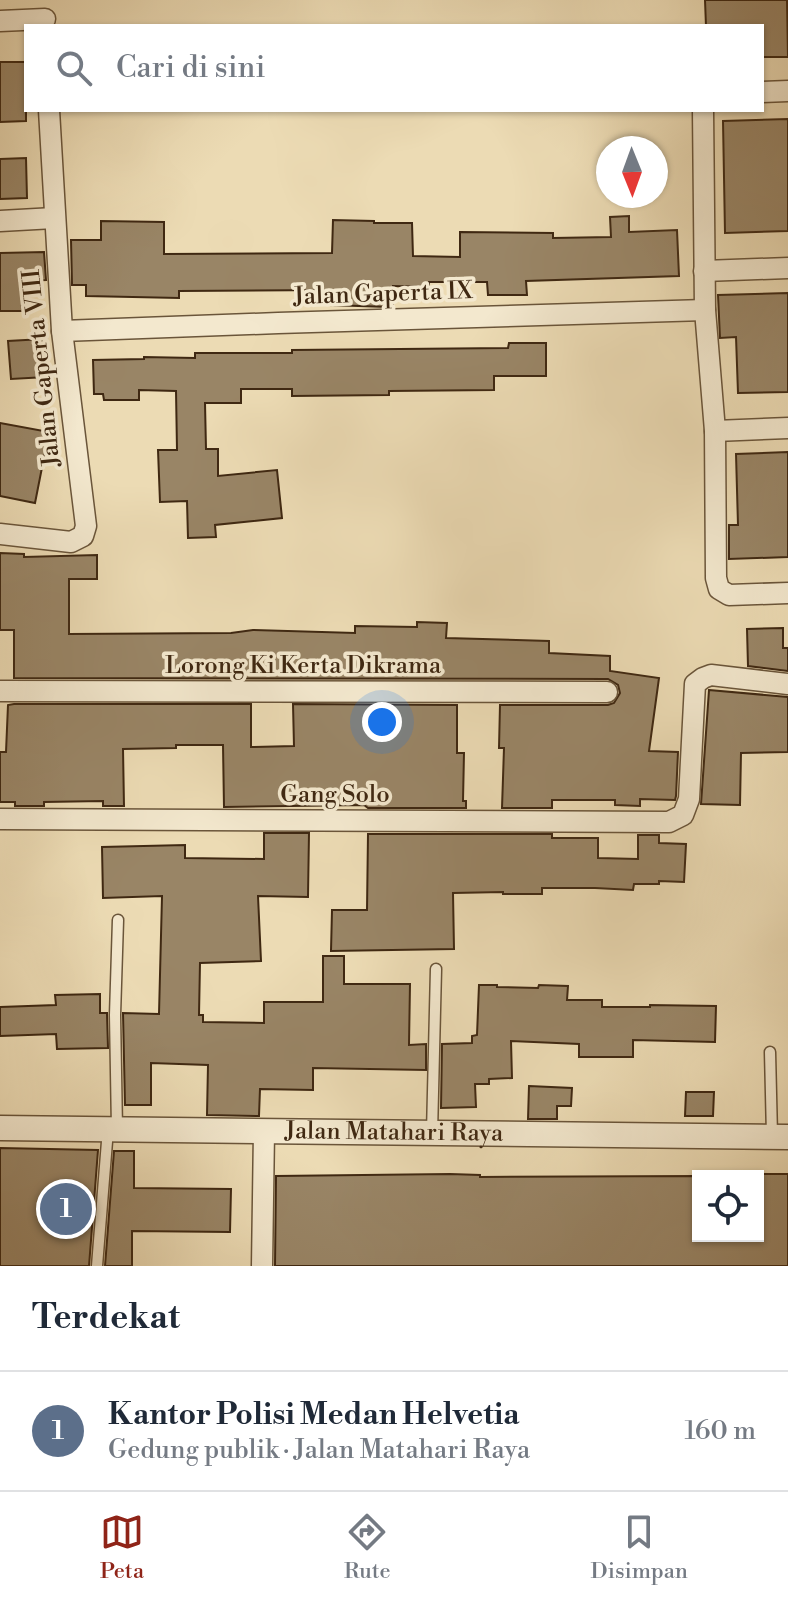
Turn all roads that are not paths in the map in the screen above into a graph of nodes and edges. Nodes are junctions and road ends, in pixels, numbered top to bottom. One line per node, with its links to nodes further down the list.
1 (45, 15): 2 (street)
2 (0, 21)
3 (788, 91): 4 (street)
4 (764, 92)
5 (49, 112): 7 (street, Jalan Gaperta VIII)
6 (703, 112): 10 (street)
7 (54, 218): 8 (street); 12 (street, Jalan Gaperta VIII)
8 (0, 221)
9 (788, 268): 10 (street)
10 (704, 271): 11 (street)
11 (705, 310): 12 (street, Jalan Gaperta IX); 14 (street)
12 (62, 331): 15 (street, Jalan Gaperta VIII)
13 (788, 428): 14 (street)
14 (715, 431): 16 (street)
15 (0, 534)
16 (788, 593)
17 (788, 684): 20 (street, Gang Solo)
18 (0, 691): 19 (street, Lorong Ki Kerta Dikrama)
19 (607, 692)
20 (0, 819)
21 (118, 920): 25 (lane)
22 (436, 969): 27 (lane)
23 (770, 1052): 28 (lane)
24 (0, 1128): 25 (street, Jalan Matahari Raya)
25 (112, 1129): 26 (street, Jalan Matahari Raya); 29 (lane)
26 (264, 1131): 27 (street, Jalan Matahari Raya); 30 (street)
27 (432, 1133): 28 (street, Jalan Matahari Raya)
28 (780, 1136)
29 (97, 1266)
30 (262, 1266)

